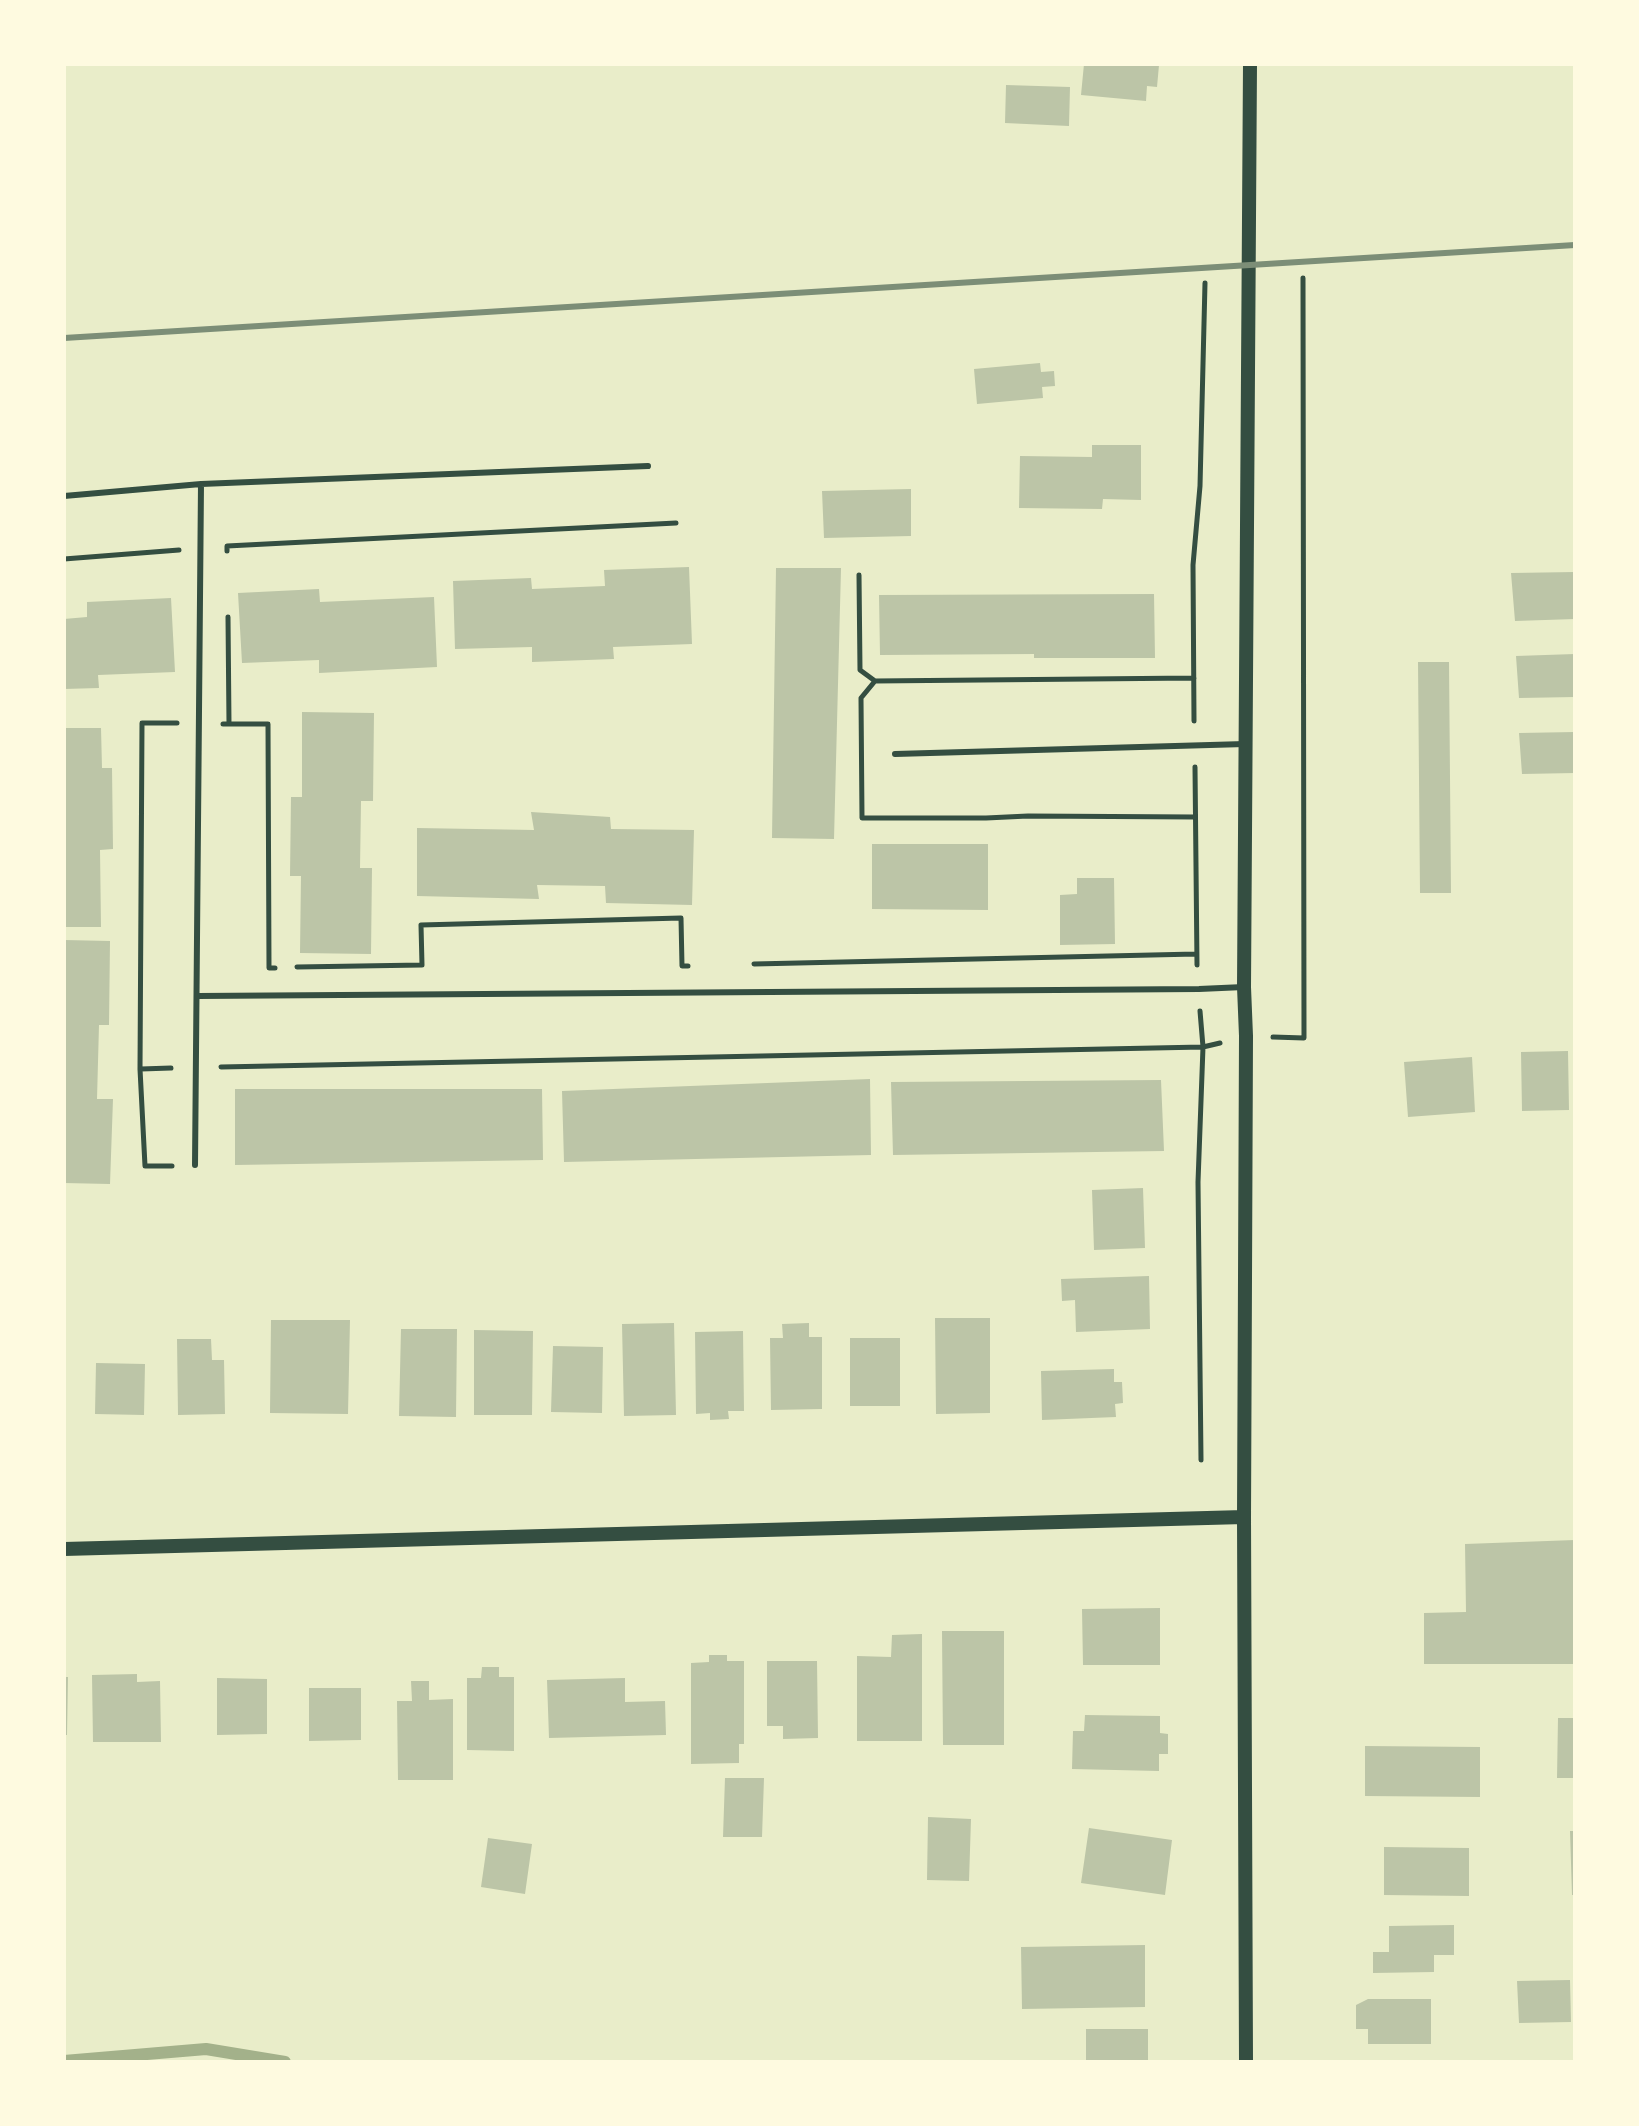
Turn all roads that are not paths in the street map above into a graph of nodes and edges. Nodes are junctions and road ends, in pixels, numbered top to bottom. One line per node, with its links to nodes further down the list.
1 (1250, 64): 5 (street)
2 (648, 466): 3 (lane)
3 (201, 484): 4 (lane); 8 (lane)
4 (64, 496)
5 (1245, 744): 6 (lane); 7 (street)
6 (895, 754)
7 (1244, 987): 8 (lane); 10 (street)
8 (198, 996): 9 (lane)
9 (195, 1165)
10 (1244, 1517): 11 (street); 12 (street)
11 (64, 1549)
12 (1246, 2062)

